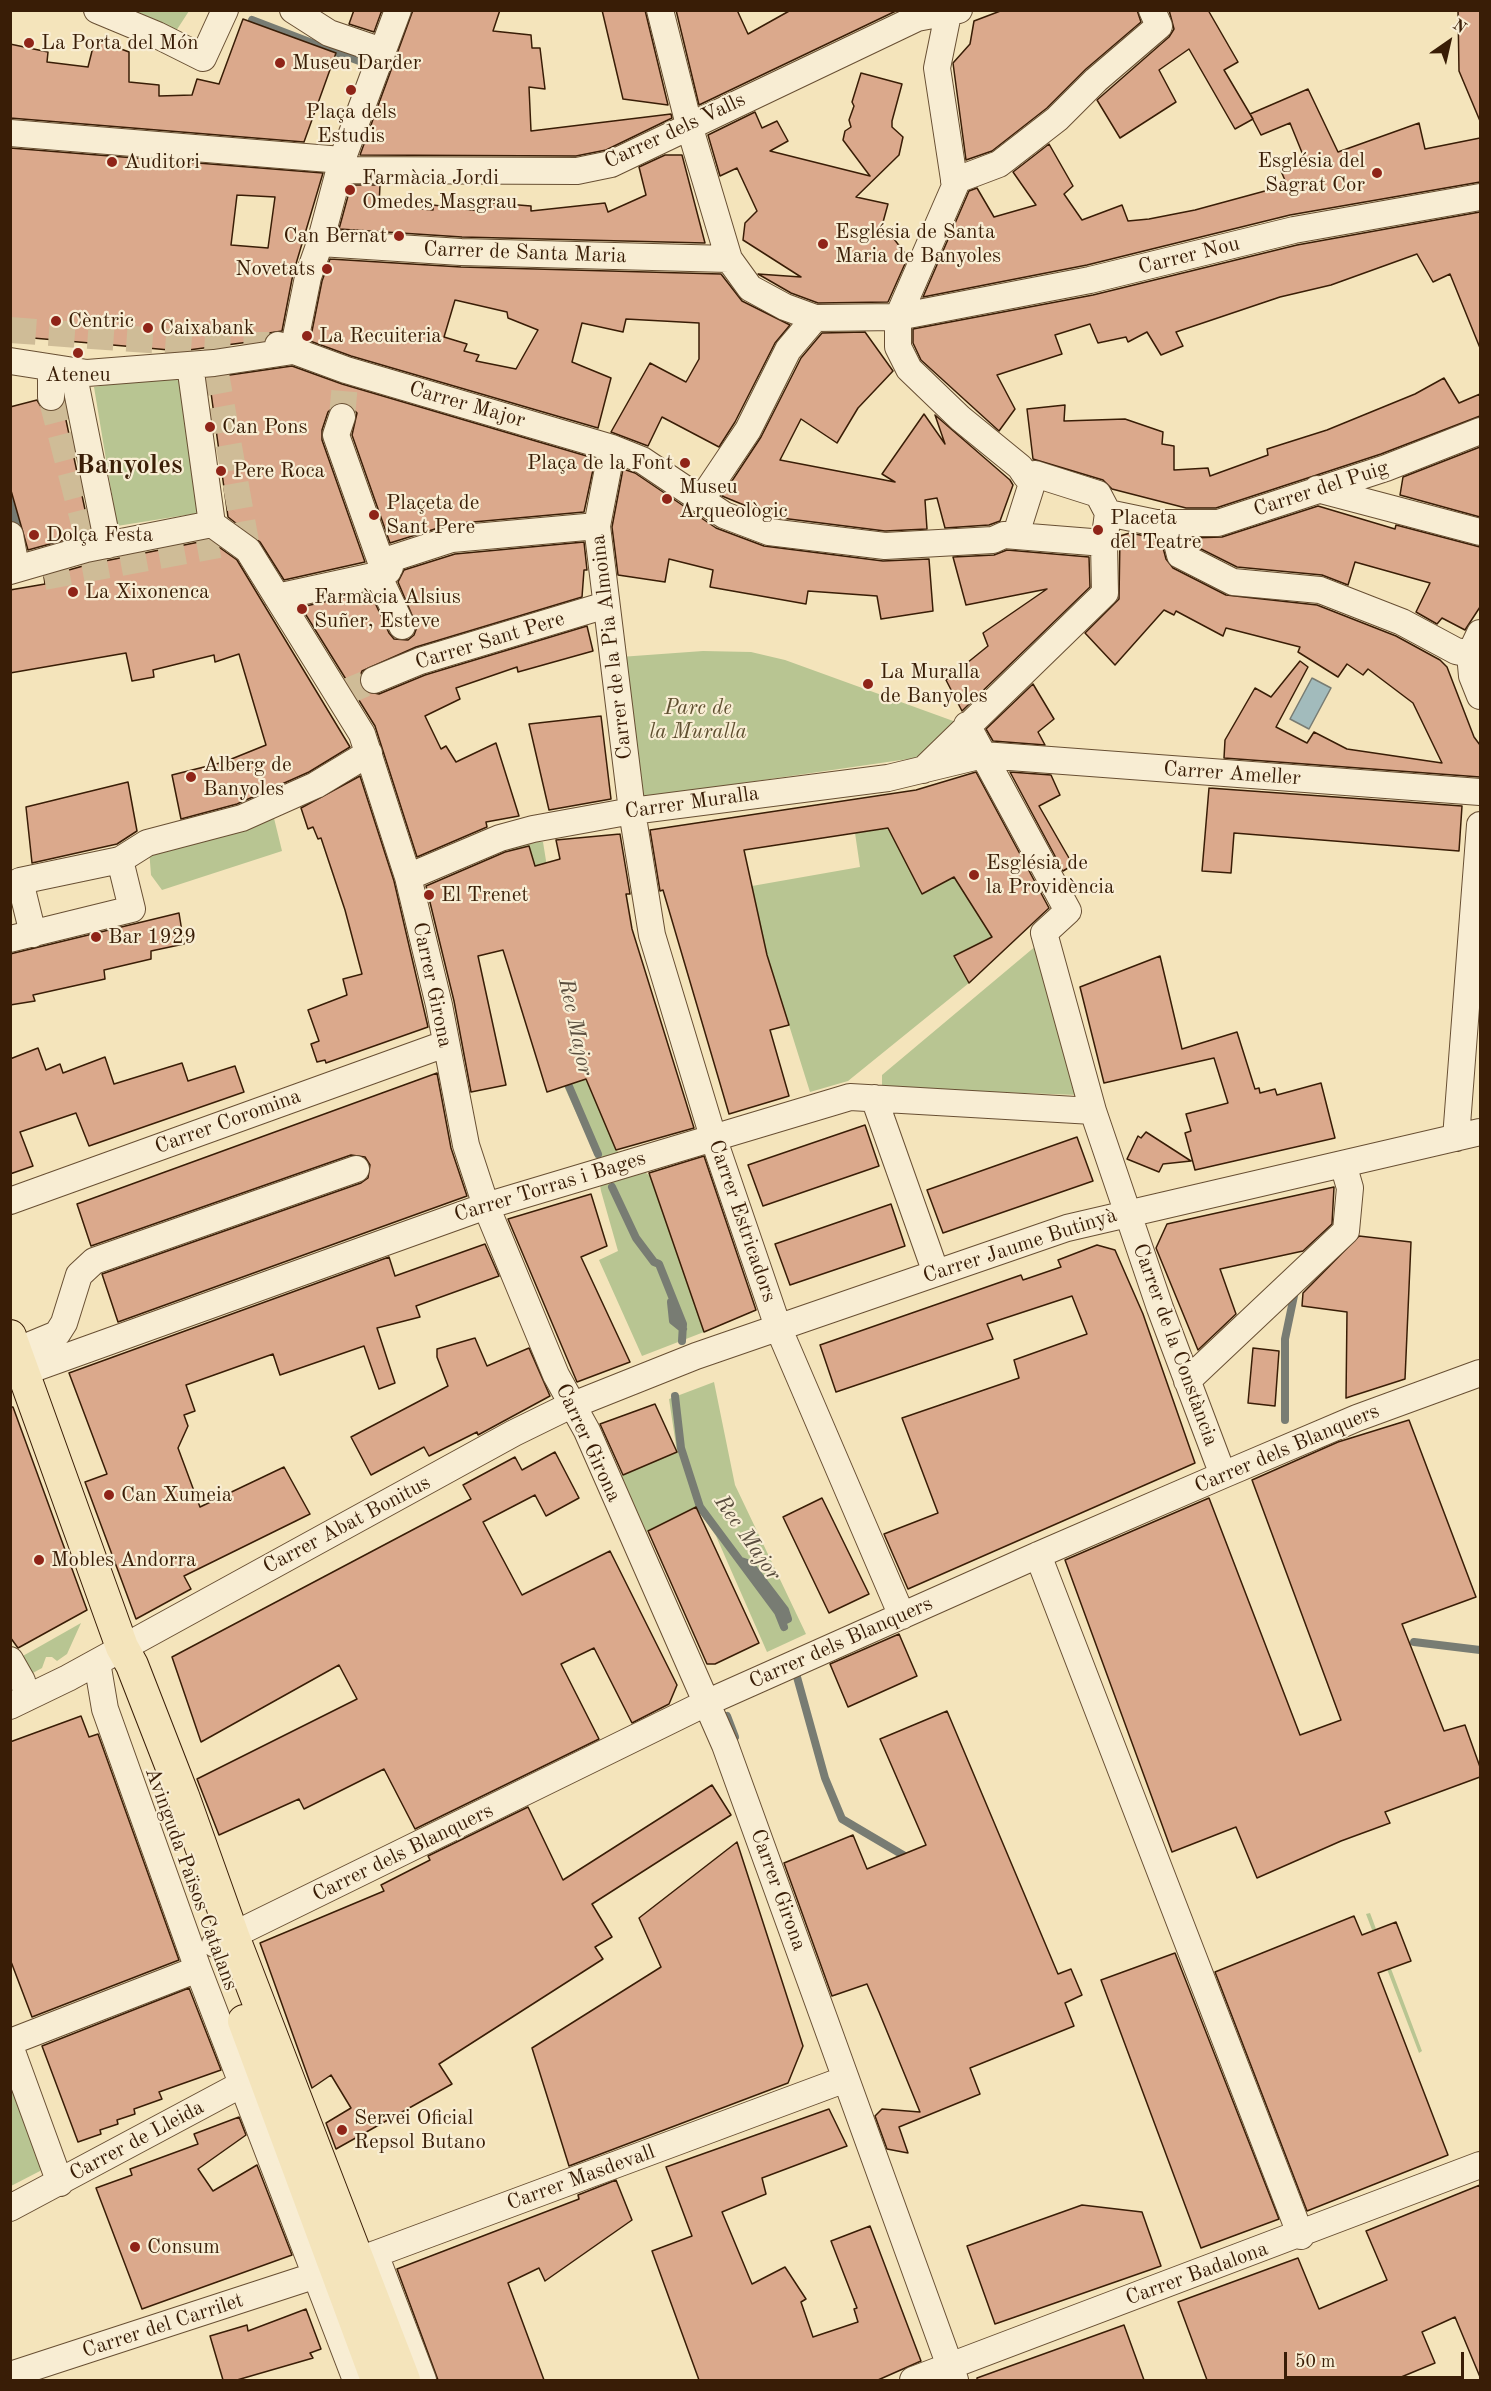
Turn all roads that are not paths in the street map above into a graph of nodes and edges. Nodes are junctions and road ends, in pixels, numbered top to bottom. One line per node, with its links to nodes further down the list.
1 (97, 10): 2 (street)
2 (225, 10)
3 (293, 10): 8 (street)
4 (398, 10): 8 (street)
5 (660, 10): 9 (street)
6 (1152, 10): 12 (street)
7 (950, 12): 9 (street, Carrer dels Valls); 12 (street)
8 (382, 51): 11 (street)
9 (689, 125): 11 (street, Carrer dels Valls); 15 (street)
10 (10, 133): 11 (street, Carrer dels Valls)
11 (340, 165): 14 (street)
12 (954, 181): 16 (street)
13 (1480, 196): 16 (street, Carrer Nou)
14 (320, 243): 15 (street, Carrer de Santa Maria); 18 (street)
15 (729, 259): 17 (street)
16 (898, 317): 17 (street, Carrer Nou); 27 (street)
17 (815, 318): 29 (street)
18 (285, 348): 20 (street); 25 (street, Carrer Major)
19 (10, 361): 21 (street)
20 (210, 362): 21 (street); 37 (street)
21 (62, 369): 22 (street); 39 (street)
22 (51, 397)
23 (342, 417): 41 (street)
24 (1480, 431): 26 (street, Carrer del Puig)
25 (612, 448): 29 (street, Carrer Major); 33 (street, Carrer de la Pia Almoina)
26 (1394, 465): 28 (street, Carrer del Puig); 30 (street)
27 (1028, 471): 31 (street); 36 (street)
28 (1317, 489): 30 (street); 32 (street, Carrer del Puig)
29 (701, 500): 36 (street)
30 (1386, 508): 34 (street)
31 (1108, 513): 32 (street, Carrer del Puig); 38 (street)
32 (1156, 523): 45 (street)
33 (597, 526): 41 (street); 44 (street, Carrer de la Pia Almoina)
34 (1480, 532)
35 (10, 535): 40 (street)
36 (1004, 537): 38 (street)
37 (232, 539): 39 (street); 43 (street, Carrer Girona)
38 (1104, 543): 49 (street)
39 (94, 547): 40 (street)
40 (13, 569): 42 (street)
41 (384, 569): 43 (street); 46 (street)
42 (44, 577)
43 (277, 597): 50 (street, Carrer Girona)
44 (606, 605): 46 (street, Carrer Sant Pere); 54 (street, Carrer de la Pia Almoina)
45 (1475, 644): 48 (street)
46 (420, 661): 47 (street, Carrer Sant Pere)
47 (374, 680)
48 (1480, 696)
49 (967, 725): 51 (street); 52 (street)
50 (369, 753): 56 (street); 57 (street, Carrer Girona)
51 (982, 755): 52 (street, Carrer Muralla); 53 (street, Carrer Ameller); 61 (street, Carrer de la Constància)
52 (923, 770): 54 (street, Carrer Muralla)
53 (1480, 792)
54 (632, 811): 57 (street, Carrer Muralla); 63 (street, Carrer Estricadors)
55 (1480, 825): 62 (street)
56 (120, 860): 58 (street); 58 (street)
57 (408, 877): 59 (street, Carrer Girona)
58 (22, 936)
59 (445, 1044): 66 (street, Carrer Coromina); 67 (street, Carrer Girona)
60 (874, 1098): 61 (street, Carrer Torras i Bages); 63 (street, Carrer Torras i Bages); 69 (street)
61 (1093, 1111): 68 (street, Carrer de la Constància)
62 (1468, 1135): 64 (street, Carrer Jaume Butinyà)
63 (713, 1137): 67 (street, Carrer Torras i Bages); 70 (street, Carrer Estricadors)
64 (1343, 1164): 68 (street, Carrer Jaume Butinyà); 73 (street)
65 (356, 1169): 71 (street)
66 (10, 1201)
67 (486, 1206): 71 (street, Carrer Torras i Bages); 74 (street, Carrer Girona)
68 (1127, 1212): 69 (street, Carrer Jaume Butinyà); 73 (street, Carrer de la Constància)
69 (936, 1273): 70 (street, Carrer Jaume Butinyà)
70 (778, 1327): 74 (street, Carrer Jaume Butinyà); 77 (street, Carrer Estricadors)
71 (17, 1353): 78 (main road, Avinguda Països Catalans)
72 (1480, 1373): 75 (street, Carrer dels Blanquers)
73 (1187, 1381): 75 (street, Carrer de la Constància)
74 (574, 1406): 78 (street, Carrer Abat Bonitus); 80 (street, Carrer Girona)
75 (1223, 1475): 76 (street, Carrer dels Blanquers)
76 (1038, 1555): 77 (street, Carrer dels Blanquers); 91 (street)
77 (902, 1616): 80 (street, Carrer dels Blanquers)
78 (109, 1654): 79 (main road, Avinguda Països Catalans); 81 (street, Carrer Abat Bonitus); 82 (main road, Avinguda Països Catalans)
79 (114, 1697): 82 (street, Avinguda Països Catalans); 83 (main road, Avinguda Països Catalans)
80 (706, 1704): 83 (street, Carrer dels Blanquers); 86 (street, Carrer Girona)
81 (10, 1706)
82 (201, 1845): 83 (main road, Avinguda Països Catalans)
83 (216, 1949): 84 (street, Carrer dels Blanquers); 85 (main road, Avinguda Països Catalans); 87 (main road, Avinguda Països Catalans)
84 (10, 2044): 89 (street)
85 (253, 2078): 87 (street, Avinguda Països Catalans); 89 (street, Carrer de Lleida); 92 (main road, Avinguda Països Catalans)
86 (846, 2079): 92 (street, Carrer Masdevall); 93 (street, Carrer Girona)
87 (312, 2137): 92 (main road, Avinguda Països Catalans)
88 (1480, 2165): 91 (street, Carrer Badalona)
89 (60, 2182): 90 (street, Carrer de Lleida)
90 (10, 2208)
91 (1301, 2236): 93 (street, Carrer Badalona)
92 (346, 2265): 94 (street, Carrer del Carrilet); 95 (street); 96 (main road, Avinguda Països Catalans); 97 (main road, Avinguda Països Catalans); 98 (street, Avinguda Països Catalans)
93 (953, 2374): 99 (street, Carrer Badalona)
94 (10, 2375)
95 (356, 2380)
96 (377, 2380)
97 (404, 2380)
98 (423, 2380)
99 (913, 2380)

